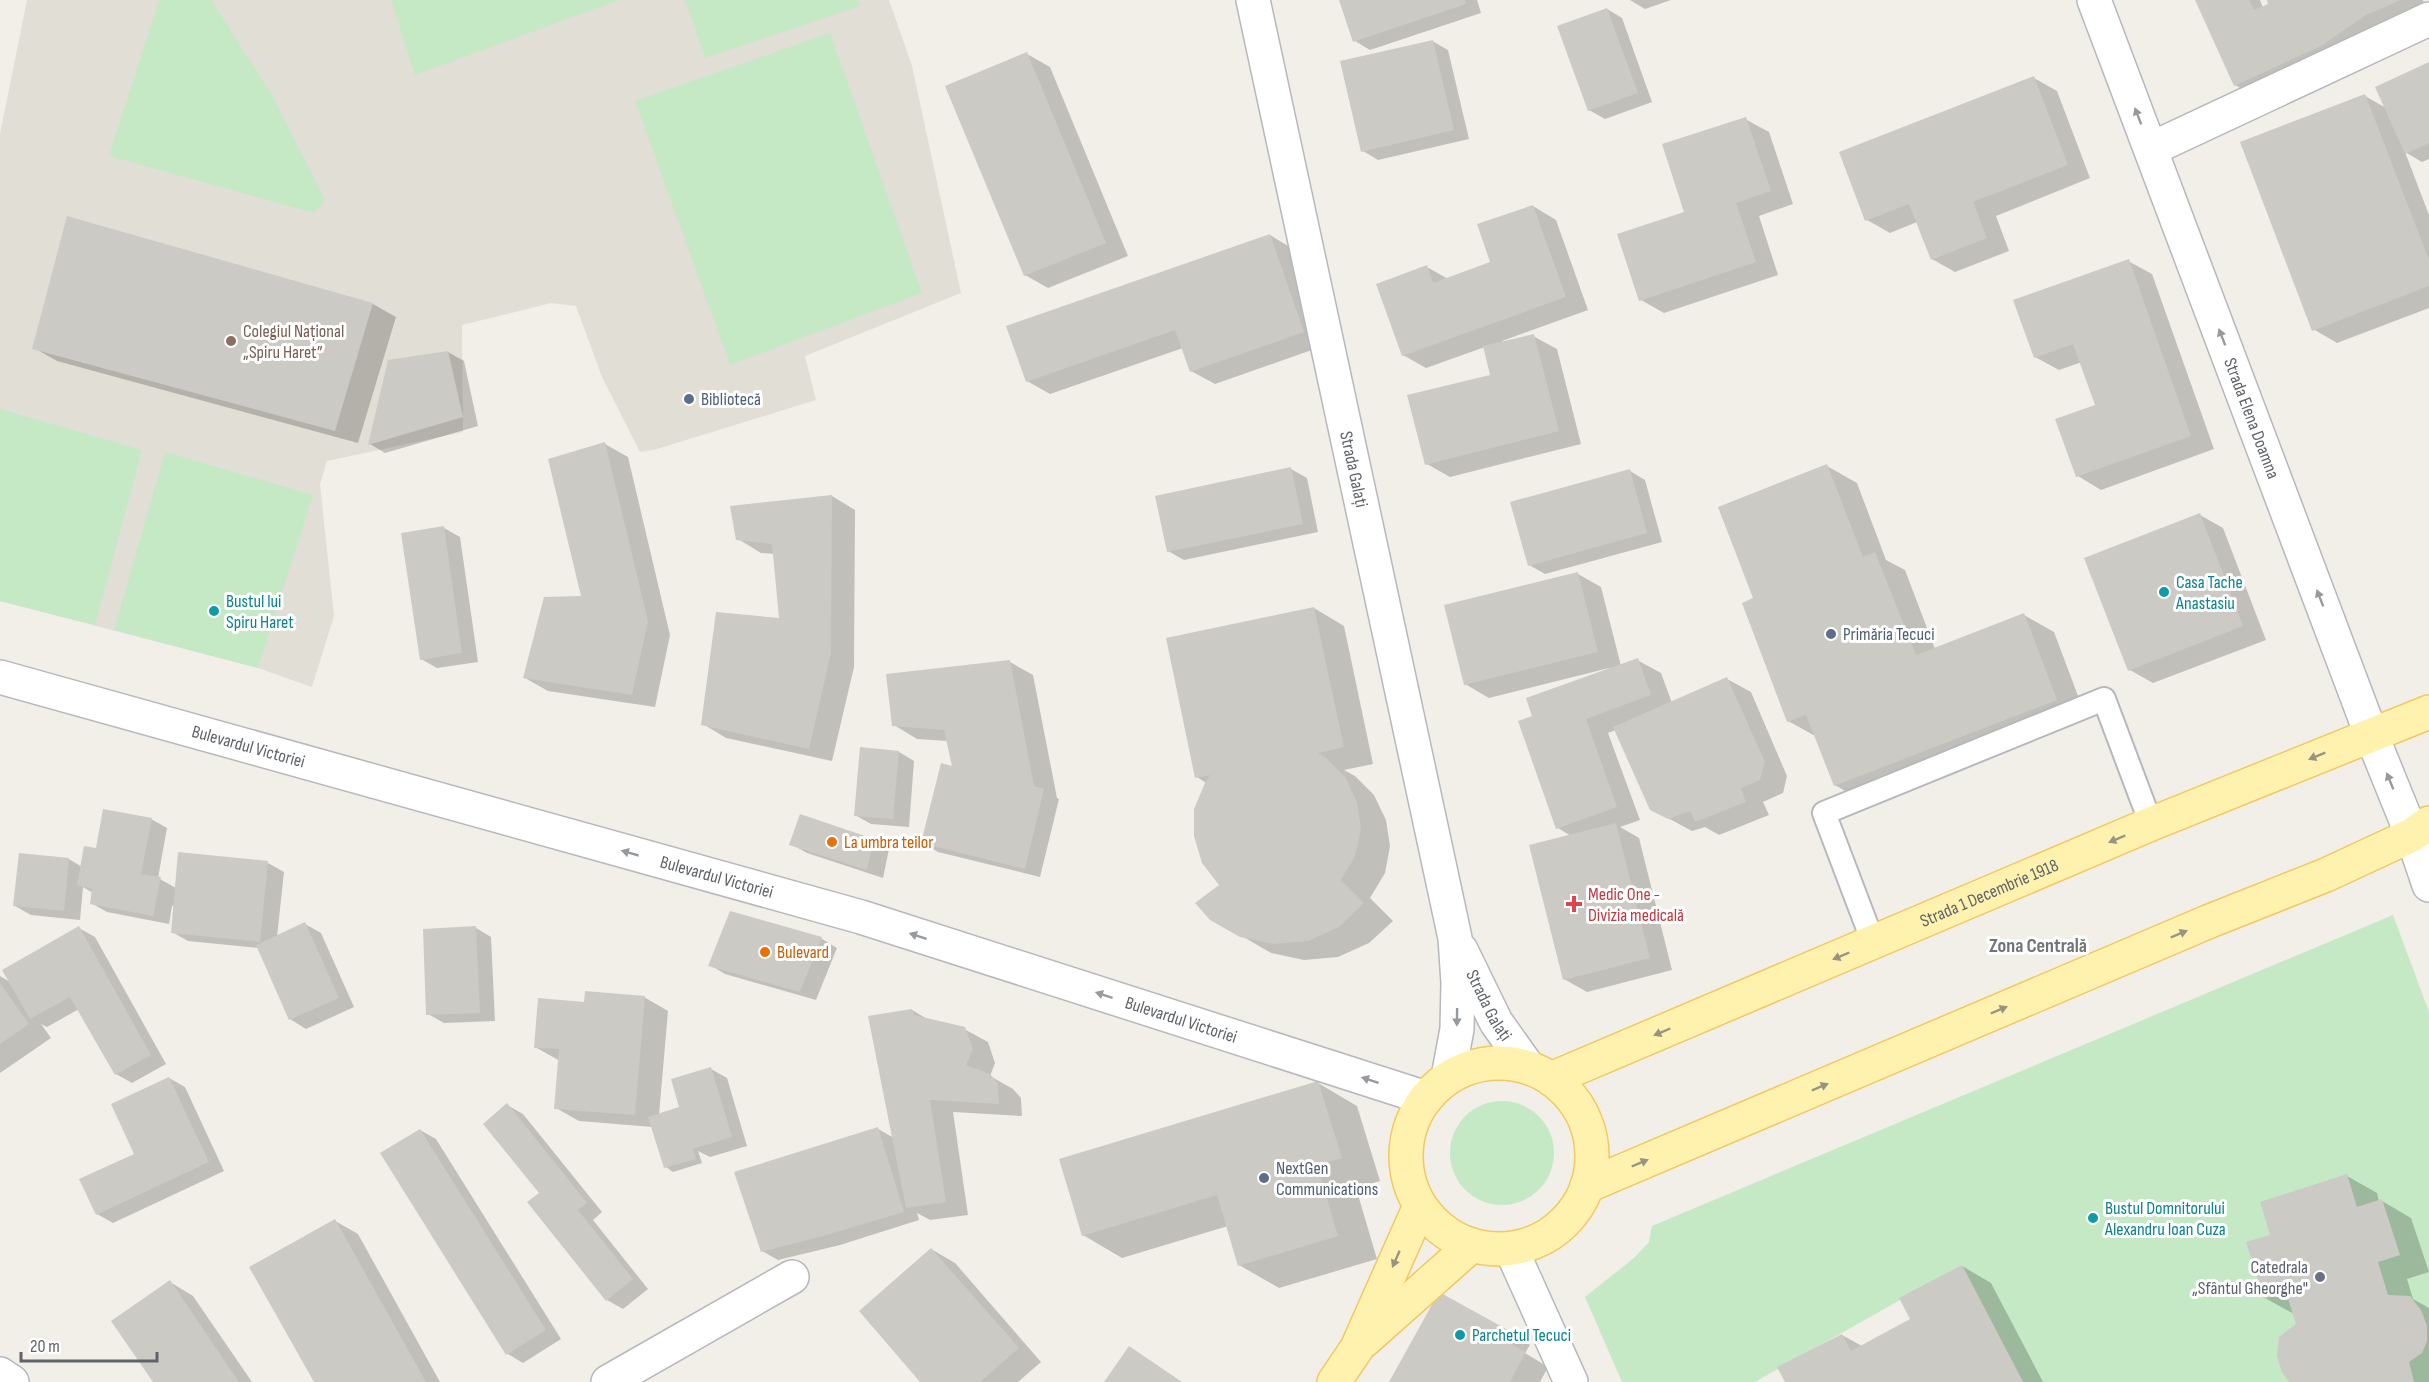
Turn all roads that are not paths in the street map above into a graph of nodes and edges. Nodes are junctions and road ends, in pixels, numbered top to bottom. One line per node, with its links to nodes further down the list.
1 (1254, 0): 11 (street, Strada Galați)
2 (2094, 0): 4 (street, Strada Elena Doamna, one-way to 2)
3 (2429, 19): 4 (street)
4 (2151, 149): 7 (street, Strada Elena Doamna, one-way to 4)
5 (0, 677): 14 (street, Bulevardul Victoriei, one-way to 5)
6 (2429, 712): 7 (main road, Strada 1 Decembrie 1918)
7 (2371, 734): 8 (main road, Strada 1 Decembrie 1918, one-way to 8); 9 (street, Strada Elena Doamna, one-way to 7)
8 (2151, 824): 12 (main road, Strada 1 Decembrie 1918, one-way to 12); 12 (lane)
9 (2420, 829): 10 (street, Strada Elena Doamna); 15 (main road, one-way to 9)
10 (2429, 885)
11 (1455, 938): 13 (street, Strada Galați); 14 (street, Strada Galați, one-way to 14)
12 (1873, 942): 13 (main road, Strada 1 Decembrie 1918, one-way to 13)
13 (1540, 1073): 14 (main road); 15 (main road)
14 (1437, 1088): 16 (main road)
15 (1587, 1186): 18 (main road)
16 (1420, 1206): 17 (main road); 20 (main road, one-way to 20)
17 (1472, 1245): 18 (main road); 20 (main road)
18 (1511, 1249): 25 (street)
19 (792, 1277): 23 (street)
20 (1357, 1348): 24 (main road)
21 (0, 1374): 22 (street)
22 (12, 1382)
23 (608, 1382)
24 (1334, 1382)
25 (1570, 1382)

